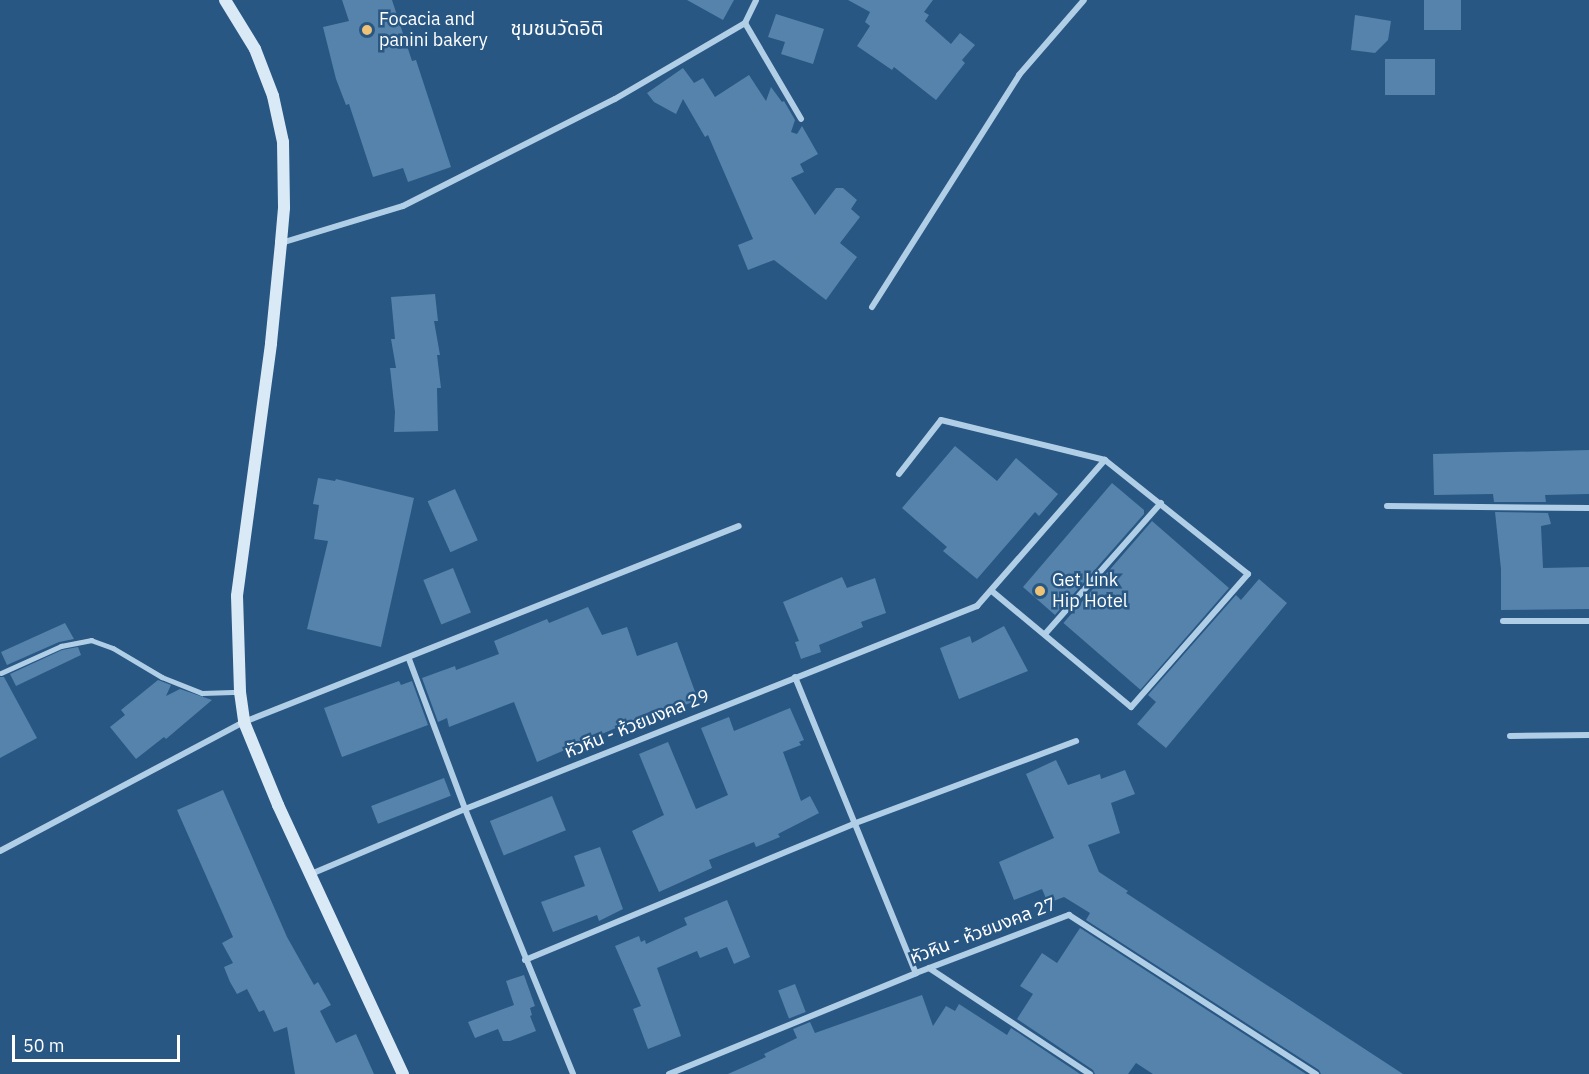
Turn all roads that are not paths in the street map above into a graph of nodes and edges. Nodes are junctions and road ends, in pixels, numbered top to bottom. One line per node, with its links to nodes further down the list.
1 (225, 0): 6 (main road)
2 (756, 0): 4 (street)
3 (1084, 0): 7 (street)
4 (745, 23): 5 (street); 6 (street)
5 (801, 119)
6 (281, 243): 21 (main road)
7 (872, 307)
8 (1105, 460): 9 (street); 10 (street); 14 (street)
9 (899, 474)
10 (1161, 503): 17 (street); 17 (street)
11 (1387, 506): 12 (street)
12 (1589, 508)
13 (739, 526): 18 (street)
14 (992, 591): 17 (street); 20 (street, หัวหิน - ห้วยมงคล 29)
15 (1503, 621): 16 (street)
16 (1589, 621)
17 (1045, 634)
18 (409, 659): 22 (street); 26 (street)
19 (1, 673): 21 (lane)
20 (795, 676): 26 (street, หัวหิน - ห้วยมงคล 29); 27 (street)
21 (240, 692): 22 (main road)
22 (244, 722): 28 (street); 29 (main road)
23 (1589, 735): 24 (street)
24 (1510, 736)
25 (1076, 741): 27 (street)
26 (465, 809): 29 (street, หัวหิน - ห้วยมงคล 29); 30 (street)
27 (853, 824): 30 (street); 32 (street)
28 (0, 851)
29 (310, 874): 33 (main road)
30 (525, 960): 34 (street)
31 (929, 968): 32 (street, หัวหิน - ห้วยมงคล 27); 36 (street); 37 (street, หัวหิน - ห้วยมงคล 27)
32 (916, 973): 35 (street, หัวหิน - ห้วยมงคล 27)
33 (402, 1074)
34 (573, 1074)
35 (669, 1074)
36 (1090, 1074)
37 (1316, 1074)

